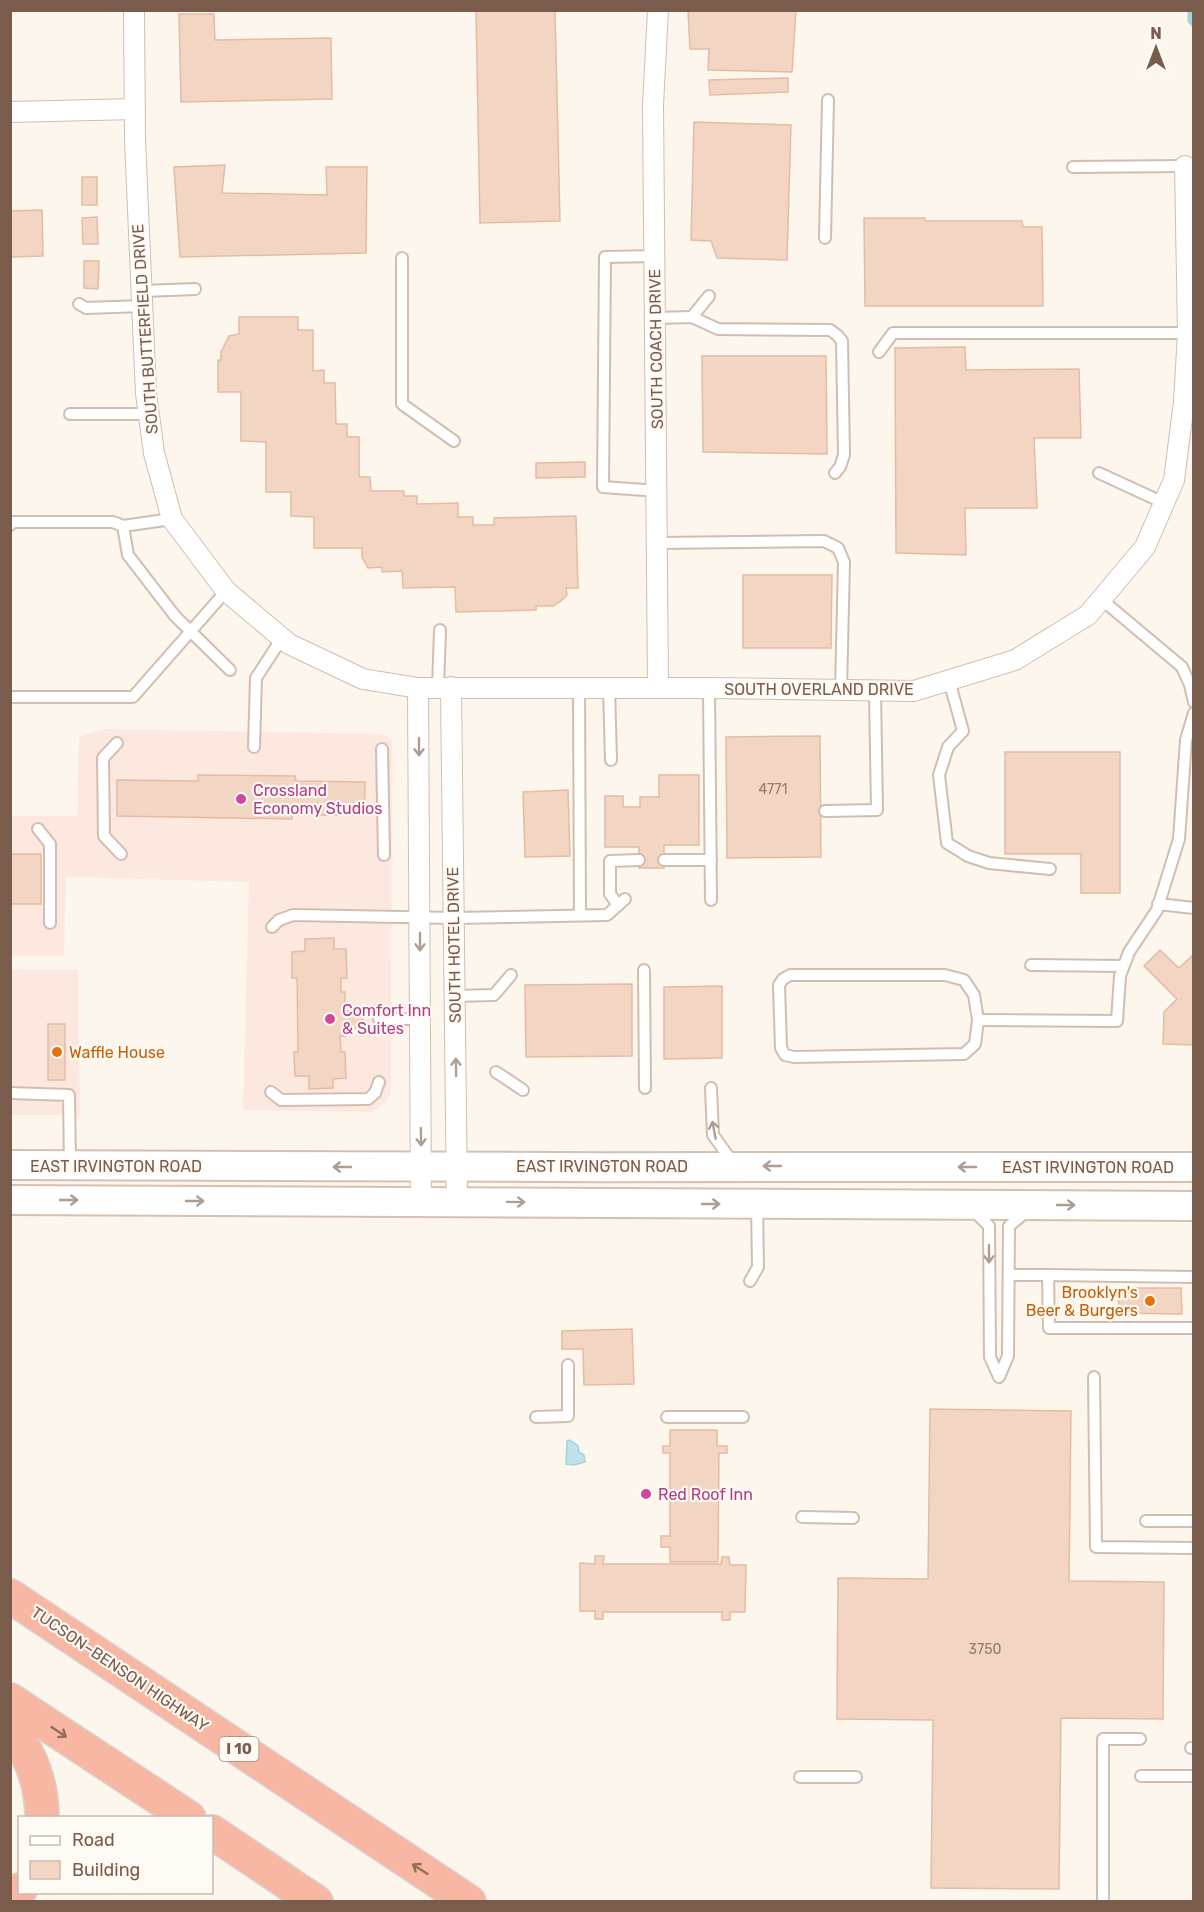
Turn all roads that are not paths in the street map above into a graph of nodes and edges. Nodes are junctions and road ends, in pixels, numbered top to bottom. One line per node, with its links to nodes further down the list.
1 (134, 10): 4 (street, SOUTH BUTTERFIELD DRIVE)
2 (658, 10): 9 (street, SOUTH COACH DRIVE)
3 (828, 100): 8 (lane)
4 (135, 109): 5 (street); 13 (street, SOUTH BUTTERFIELD DRIVE)
5 (10, 112)
6 (1185, 166): 7 (lane); 17 (street, SOUTH OVERLAND DRIVE)
7 (1074, 167)
8 (825, 238)
9 (655, 256): 16 (street, SOUTH COACH DRIVE); 25 (lane)
10 (402, 258): 22 (lane)
11 (195, 289): 13 (lane)
12 (709, 296): 15 (lane)
13 (142, 298): 14 (lane); 21 (street, SOUTH BUTTERFIELD DRIVE)
14 (79, 304)
15 (692, 317): 16 (lane); 23 (lane)
16 (655, 318): 25 (street, SOUTH COACH DRIVE)
17 (1188, 333): 18 (lane); 19 (street, SOUTH OVERLAND DRIVE)
18 (879, 352)
19 (1189, 402): 26 (street, SOUTH OVERLAND DRIVE)
20 (69, 414): 21 (lane)
21 (149, 414): 27 (street, SOUTH BUTTERFIELD DRIVE)
22 (454, 441)
23 (835, 473)
24 (1099, 473): 26 (lane)
25 (658, 491): 30 (street, SOUTH COACH DRIVE)
26 (1164, 503): 32 (street, SOUTH OVERLAND DRIVE)
27 (172, 519): 29 (lane); 31 (street, SOUTH BUTTERFIELD DRIVE)
28 (10, 525): 29 (lane)
29 (123, 526): 34 (lane)
30 (658, 543): 41 (street, SOUTH COACH DRIVE); 43 (lane)
31 (226, 591): 34 (lane); 35 (street, SOUTH BUTTERFIELD DRIVE)
32 (1101, 599): 37 (street, SOUTH OVERLAND DRIVE); 46 (lane)
33 (440, 630): 40 (lane)
34 (191, 632): 36 (lane); 45 (lane)
35 (282, 638): 40 (street, SOUTH BUTTERFIELD DRIVE); 49 (lane)
36 (230, 670)
37 (949, 680): 44 (street, SOUTH OVERLAND DRIVE); 60 (lane)
38 (579, 687): 39 (street, SOUTH OVERLAND DRIVE); 40 (street, SOUTH OVERLAND DRIVE); 64 (lane)
39 (609, 687): 41 (street, SOUTH OVERLAND DRIVE); 51 (lane)
40 (436, 688): 54 (street, SOUTH HOTEL DRIVE); 54 (street); 65 (street, SOUTH HOTEL DRIVE, one-way to 65)
41 (658, 688): 42 (street, SOUTH OVERLAND DRIVE)
42 (709, 688): 43 (street, SOUTH OVERLAND DRIVE); 59 (lane)
43 (841, 690): 44 (street, SOUTH OVERLAND DRIVE)
44 (876, 691): 52 (lane)
45 (10, 697)
46 (1194, 702)
47 (1194, 713): 62 (lane)
48 (117, 743): 55 (lane)
49 (254, 747)
50 (382, 749): 56 (lane)
51 (611, 760)
52 (825, 811)
53 (38, 829): 67 (lane)
54 (453, 840): 66 (street, SOUTH HOTEL DRIVE)
55 (121, 854)
56 (384, 855)
57 (639, 860): 64 (lane)
58 (664, 860): 59 (lane)
59 (711, 860): 61 (lane)
60 (1050, 869)
61 (711, 900)
62 (1158, 904): 63 (lane); 70 (lane)
63 (1194, 908)
64 (580, 915): 66 (lane)
65 (419, 916): 66 (lane); 68 (lane); 75 (street, SOUTH HOTEL DRIVE, one-way to 75)
66 (454, 918): 73 (street, SOUTH HOTEL DRIVE)
67 (50, 923)
68 (273, 927)
69 (1030, 965): 70 (lane)
70 (1123, 966): 76 (lane)
71 (645, 970): 79 (lane)
72 (511, 975): 73 (lane)
73 (455, 996): 87 (street, SOUTH HOTEL DRIVE, one-way to 73)
74 (379, 1019): 75 (lane)
75 (420, 1019): 89 (street, SOUTH HOTEL DRIVE, one-way to 89)
76 (978, 1020): 76 (lane)
77 (496, 1072): 81 (lane)
78 (379, 1082): 82 (lane)
79 (645, 1088)
80 (711, 1088): 86 (lane, one-way to 80)
81 (523, 1089)
82 (271, 1092)
83 (10, 1094): 85 (lane)
84 (10, 1165): 85 (main road, EAST IRVINGTON ROAD)
85 (70, 1166): 89 (main road, EAST IRVINGTON ROAD, one-way to 85)
86 (734, 1166): 87 (main road, EAST IRVINGTON ROAD); 88 (main road, EAST IRVINGTON ROAD, one-way to 86)
87 (457, 1167): 89 (main road, EAST IRVINGTON ROAD); 92 (street, SOUTH HOTEL DRIVE)
88 (1194, 1167)
89 (421, 1168): 91 (street, SOUTH HOTEL DRIVE)
90 (10, 1200): 91 (main road, EAST IRVINGTON ROAD, one-way to 91)
91 (421, 1202): 92 (main road, EAST IRVINGTON ROAD)
92 (457, 1202): 93 (main road, EAST IRVINGTON ROAD, one-way to 93)
93 (757, 1204): 94 (main road, EAST IRVINGTON ROAD); 100 (lane)
94 (967, 1205): 95 (main road, EAST IRVINGTON ROAD); 97 (lane, one-way to 97)
95 (1034, 1205): 96 (main road, EAST IRVINGTON ROAD, one-way to 96); 97 (lane)
96 (1194, 1206)
97 (1009, 1275): 98 (lane)
98 (1048, 1275): 99 (lane); 101 (lane)
99 (1194, 1277)
100 (750, 1281)
101 (1194, 1328)
102 (568, 1365): 104 (lane)
103 (1094, 1377): 111 (lane)
104 (536, 1417)
105 (667, 1417): 106 (lane)
106 (743, 1417)
107 (802, 1517): 108 (lane)
108 (853, 1518)
109 (1146, 1521): 110 (lane)
110 (1194, 1521)
111 (1194, 1548)
112 (10, 1596): 126 (highway, TUCSON–BENSON HIGHWAY / I 10, one-way to 112)
113 (10, 1700): 121 (highway, one-way to 121)
114 (10, 1728): 120 (highway)
115 (1140, 1739): 127 (lane)
116 (1141, 1776): 117 (lane)
117 (1191, 1776)
118 (800, 1777): 119 (lane)
119 (856, 1777)
120 (42, 1816)
121 (185, 1816)
122 (213, 1835): 124 (highway)
123 (213, 1835): 125 (highway)
124 (309, 1902)
125 (316, 1902)
126 (469, 1902)
127 (1103, 1902)

